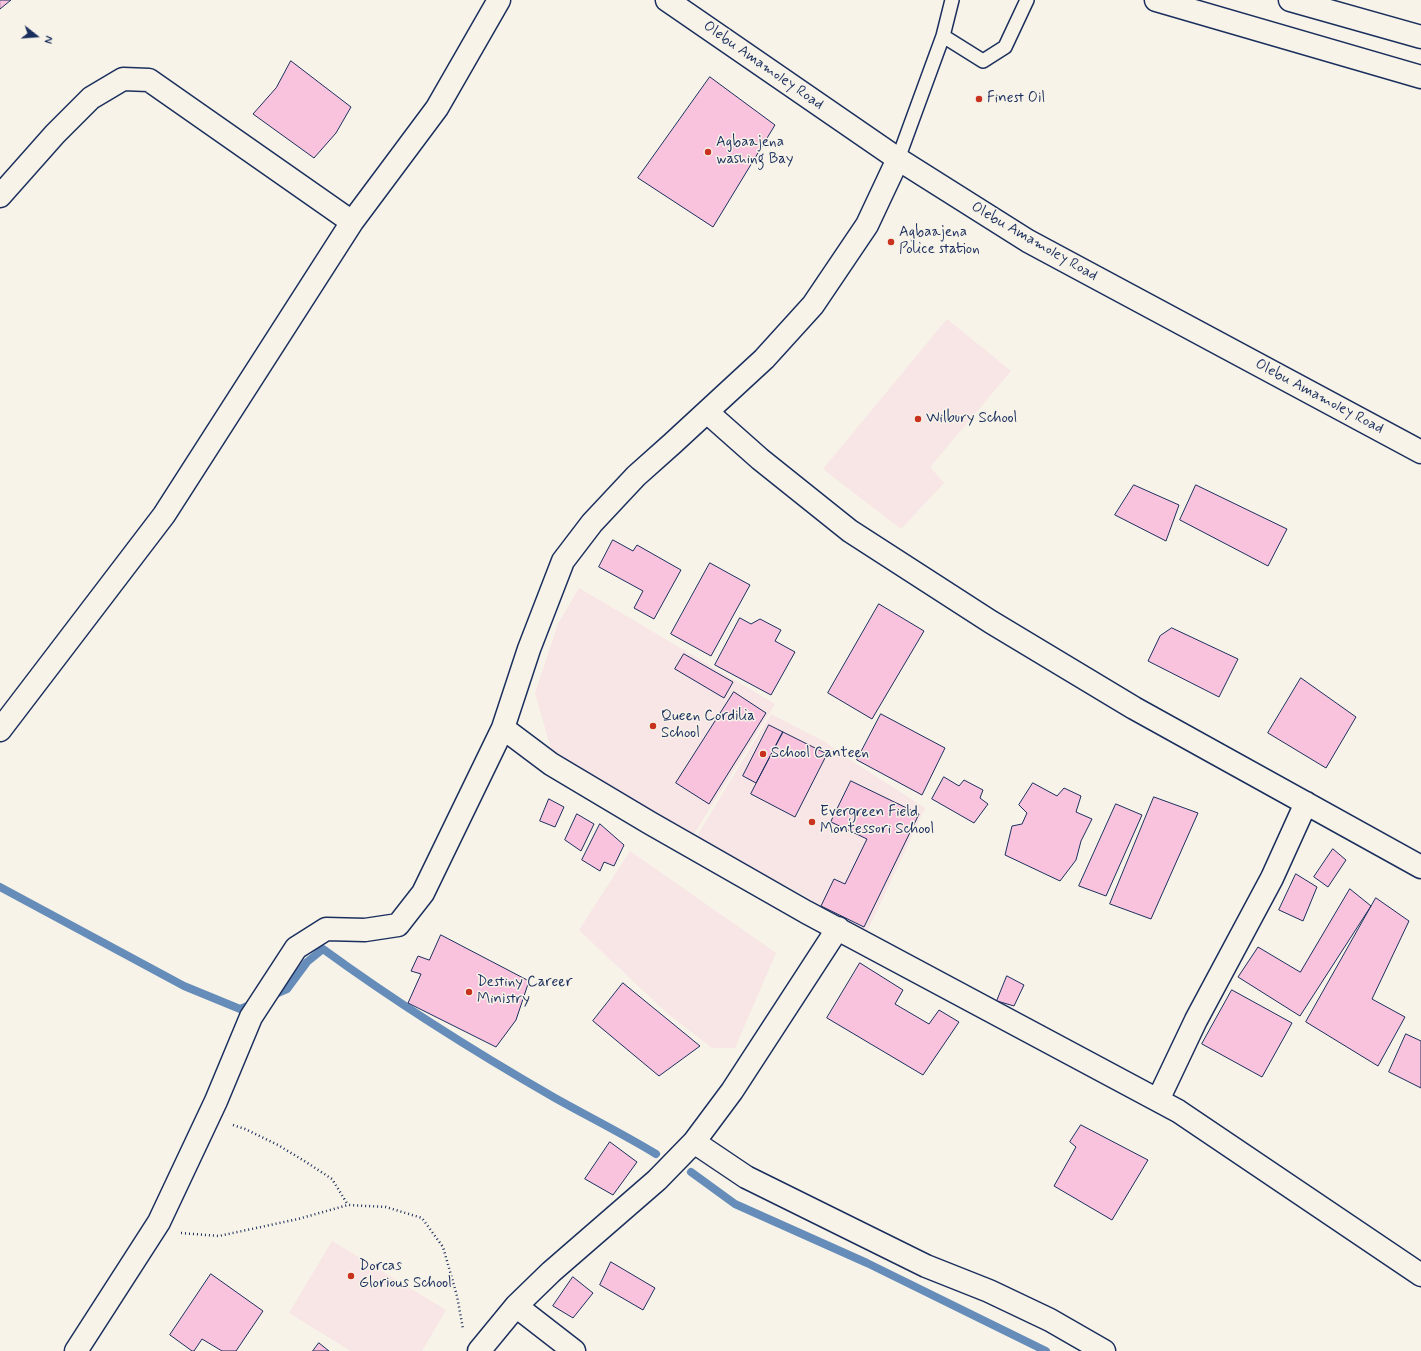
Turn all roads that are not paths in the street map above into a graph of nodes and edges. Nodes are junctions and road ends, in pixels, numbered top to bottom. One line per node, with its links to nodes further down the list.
1 (498, 0): 12 (street)
2 (667, 0): 10 (street, Olebu Amamoley Road)
3 (952, 0): 7 (lane)
4 (1027, 0): 7 (lane)
5 (1156, 0): 9 (street)
6 (1290, 0): 8 (street)
7 (942, 36): 10 (lane)
8 (1421, 37)
9 (1421, 77)
10 (898, 159): 13 (street); 14 (street, Olebu Amamoley Road)
11 (0, 196): 12 (street)
12 (352, 222): 16 (street)
13 (708, 412): 15 (street); 17 (street)
14 (1421, 452)
15 (503, 728): 19 (street); 24 (street)
16 (0, 730)
17 (1306, 803): 18 (street); 20 (street)
18 (1421, 867)
19 (838, 928): 20 (street); 21 (street)
20 (1158, 1100): 22 (street)
21 (694, 1142): 23 (street); 27 (street)
22 (1421, 1275)
23 (516, 1306): 25 (street); 26 (street)
24 (76, 1351)
25 (479, 1351)
26 (574, 1351)
27 (1104, 1351)

